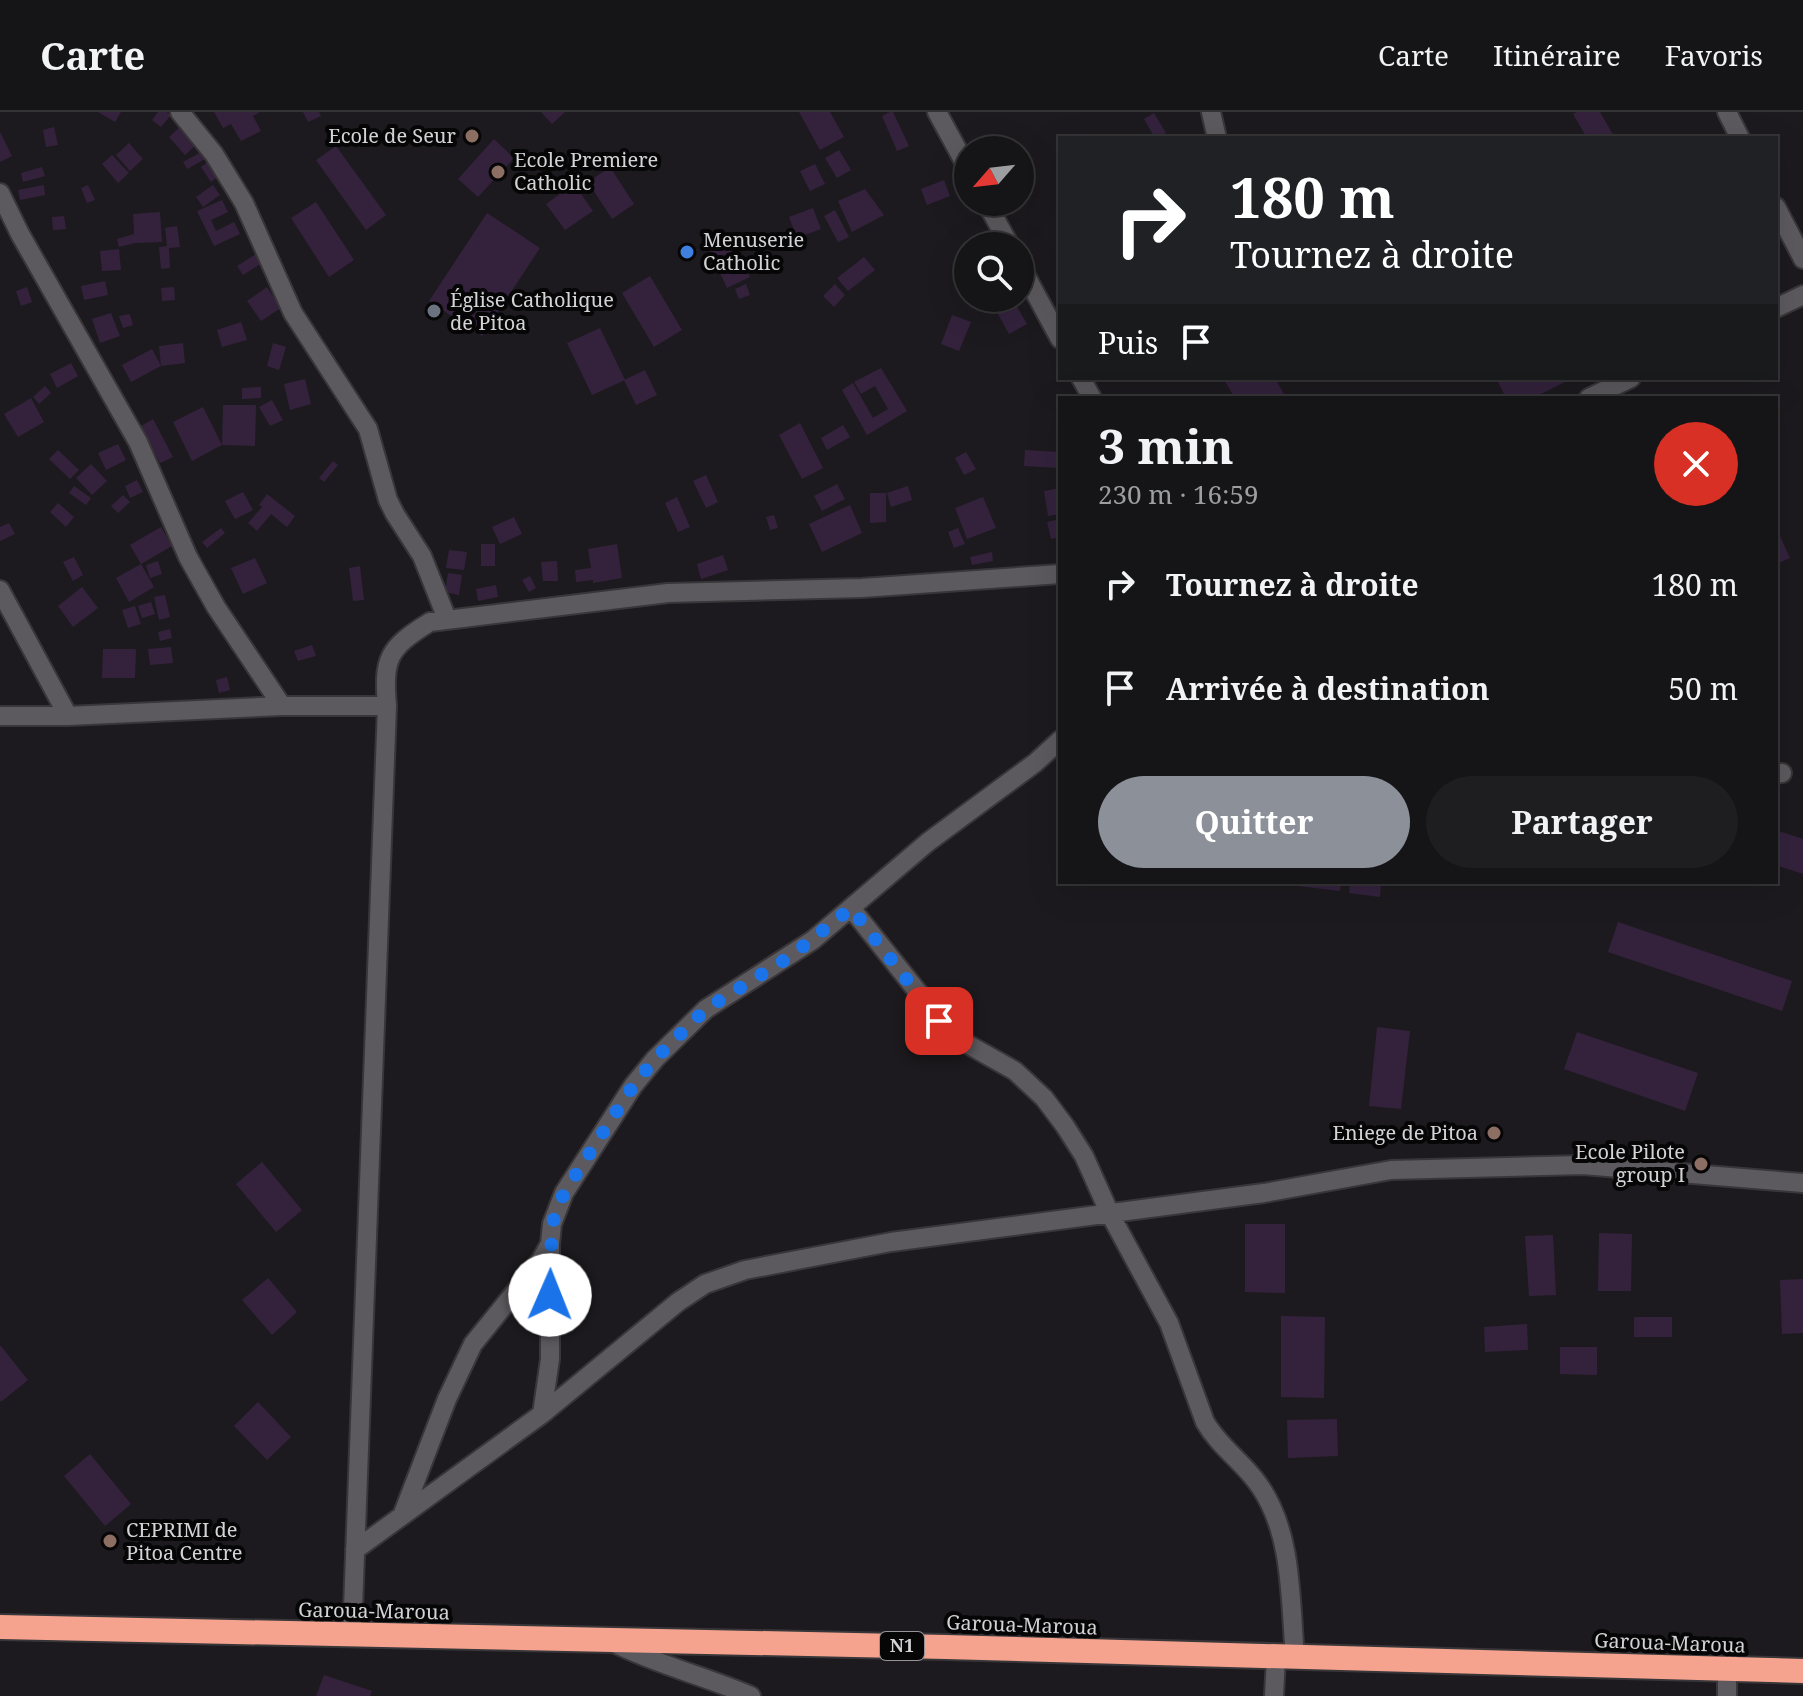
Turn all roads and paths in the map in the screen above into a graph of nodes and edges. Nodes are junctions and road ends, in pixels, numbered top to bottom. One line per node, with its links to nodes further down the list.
1 (180, 112): 19 (street)
2 (937, 112): 7 (street)
3 (1211, 112): 5 (street)
4 (1727, 112): 6 (street)
5 (1217, 136)
6 (1739, 136)
7 (954, 143)
8 (0, 193): 20 (street)
9 (1778, 211): 10 (street)
10 (1803, 259)
11 (1034, 291): 14 (street)
12 (1803, 295): 13 (street)
13 (1778, 307)
14 (1058, 335)
15 (1627, 380): 16 (street)
16 (1593, 396)
17 (1058, 574): 19 (street)
18 (0, 590): 23 (street)
19 (447, 619): 21 (street)
20 (282, 706): 21 (street); 23 (street)
21 (387, 706): 31 (street)
22 (0, 716): 23 (street)
23 (68, 716)
24 (1058, 742): 25 (street)
25 (851, 908): 27 (street); 28 (street)
26 (1803, 1183): 27 (street)
27 (1110, 1214): 29 (street); 35 (street)
28 (550, 1244): 29 (street); 30 (street)
29 (542, 1414): 30 (street)
30 (402, 1516): 31 (street)
31 (355, 1550): 33 (street)
32 (0, 1627): 33 (highway, Garoua-Maroua / N1)
33 (352, 1635): 34 (highway, Garoua-Maroua / N1)
34 (609, 1640): 35 (highway, Garoua-Maroua / N1); 38 (street)
35 (1285, 1657): 36 (highway, Garoua-Maroua / N1); 39 (street)
36 (1727, 1669): 37 (highway, Garoua-Maroua / N1); 40 (street)
37 (1803, 1671)
38 (751, 1696)
39 (1274, 1696)
40 (1727, 1696)

